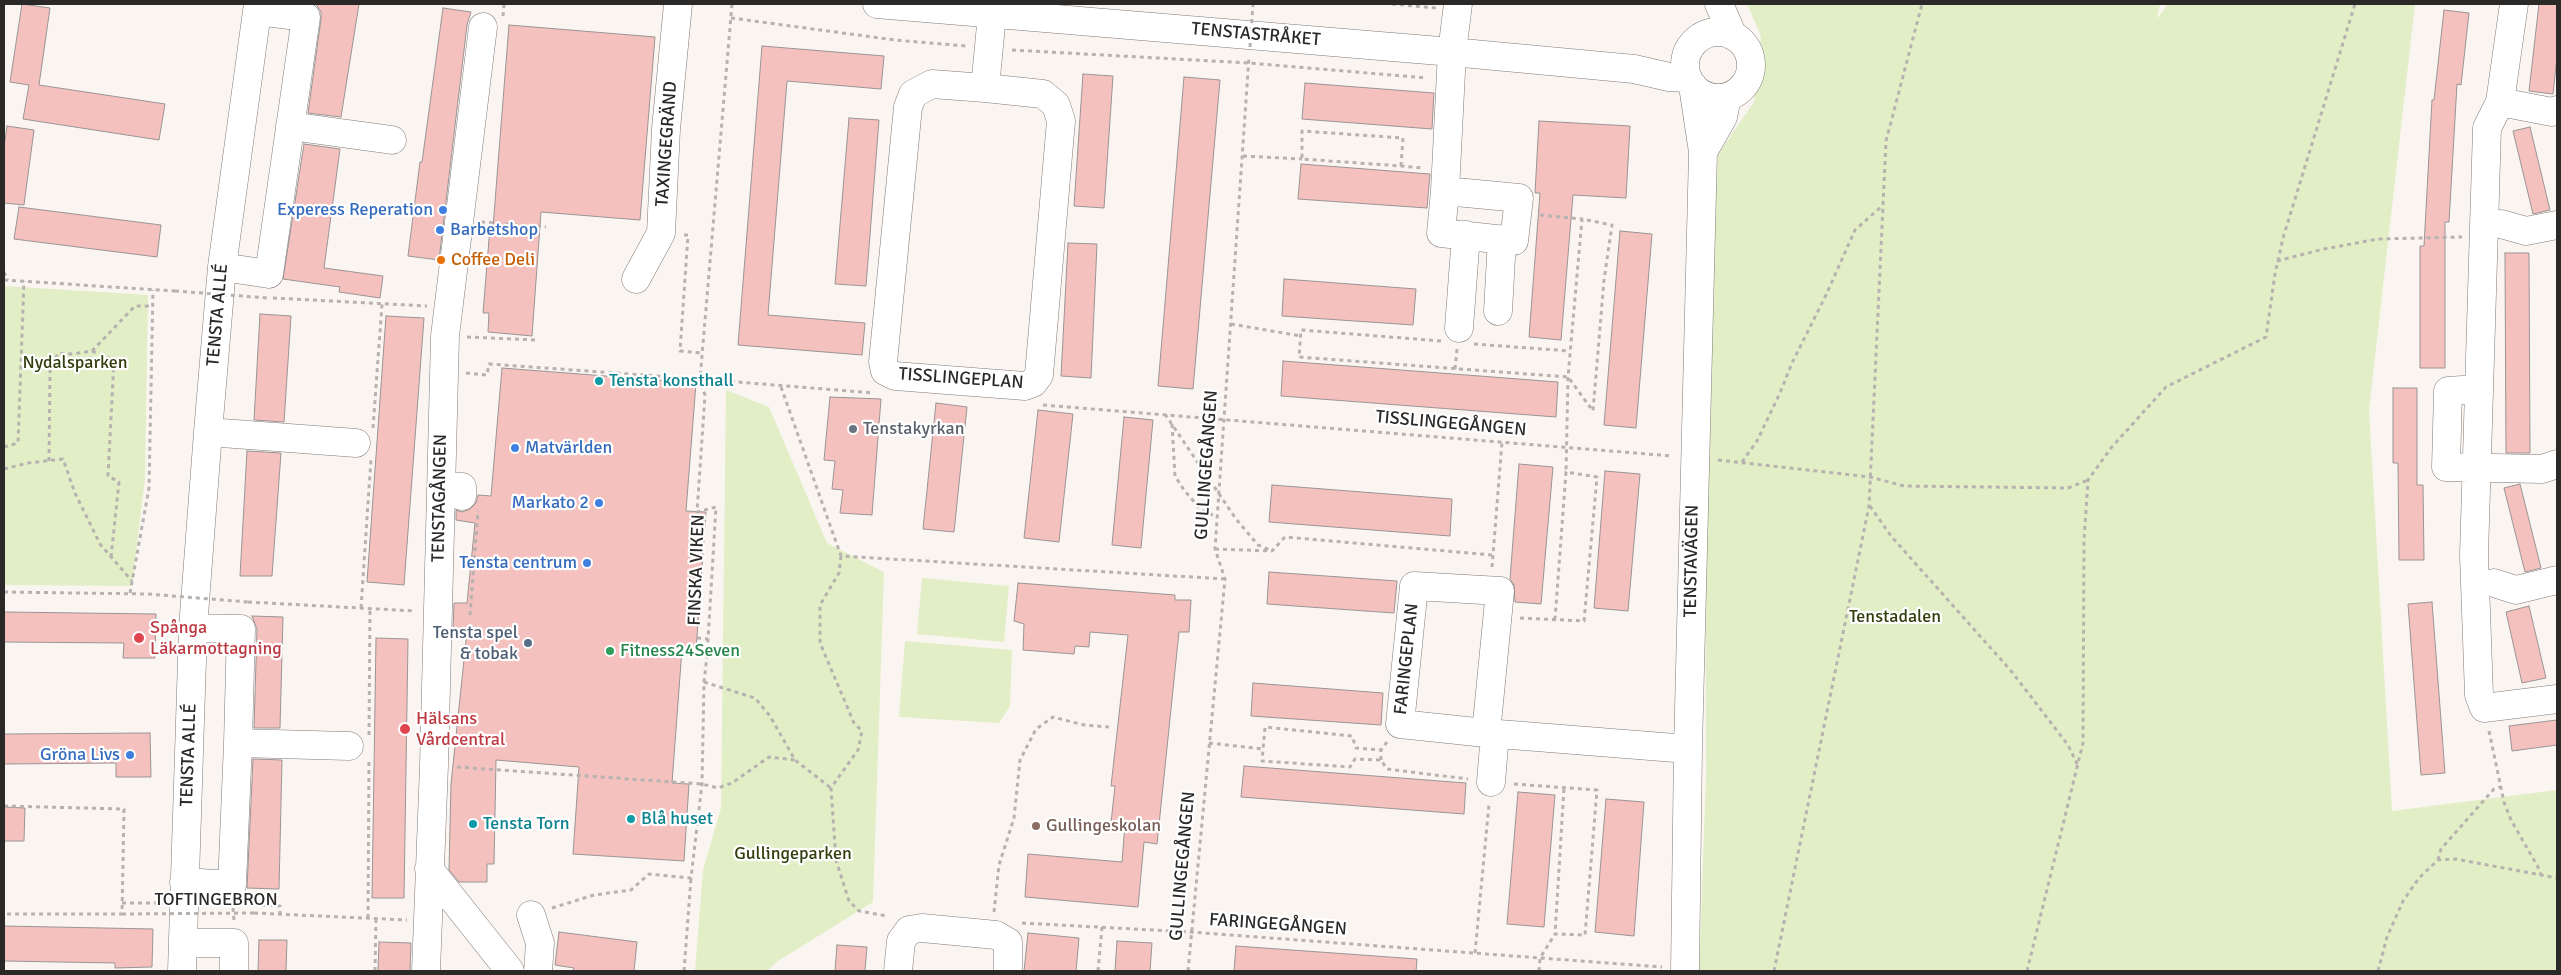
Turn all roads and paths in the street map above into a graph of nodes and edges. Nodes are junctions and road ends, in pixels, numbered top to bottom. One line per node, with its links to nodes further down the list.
1 (678, 4): 42 (street, TAXINGEGRÄND)
2 (877, 4): 12 (street, TENSTASTRÅKET)
3 (1253, 4): 20 (path, GULLINGEGÅNGEN, bridge)
4 (1392, 4): 11 (path)
5 (1708, 4): 16 (street)
6 (1719, 4): 15 (street)
7 (1922, 4): 35 (path)
8 (2355, 4): 45 (path)
9 (2514, 4): 26 (street)
10 (258, 7): 28 (street); 46 (street, TENSTA ALLÉ)
11 (1457, 7): 19 (street)
12 (994, 9): 19 (street, TENSTASTRÅKET); 24 (street)
13 (731, 18): 17 (path)
14 (483, 27): 38 (street, TENSTAGÅNGEN)
15 (1733, 36): 16 (street); 25 (street)
16 (1694, 44): 21 (street, TENSTASTRÅKET); 23 (street)
17 (967, 46)
18 (1010, 49): 20 (path)
19 (1452, 52): 21 (street, TENSTASTRÅKET); 34 (street)
20 (1249, 63): 22 (path); 31 (path, GULLINGEGÅNGEN)
21 (1634, 69): 23 (street, TENSTASTRÅKET)
22 (1433, 79)
23 (1690, 82): 25 (street); 30 (street, TENSTAVÄGEN)
24 (984, 88): 24 (street, TISSLINGEPLAN)
25 (1727, 97): 30 (street, TENSTAVÄGEN)
26 (2500, 102): 27 (street); 41 (street)
27 (2557, 110)
28 (290, 126): 29 (street); 46 (street)
29 (392, 140)
30 (1703, 152): 119 (street, TENSTAVÄGEN)
31 (1242, 156): 32 (path); 55 (path, GULLINGEGÅNGEN)
32 (1302, 159): 33 (path); 33 (path)
33 (1401, 166): 34 (path)
34 (1446, 180): 36 (street); 43 (street)
35 (1883, 206): 78 (path); 83 (path)
36 (1517, 213): 37 (path); 44 (street)
37 (1582, 218): 61 (path); 64 (path)
38 (458, 220): 40 (path); 53 (street, TENSTAGÅNGEN)
39 (2557, 225): 41 (street)
40 (546, 227)
41 (2492, 231): 45 (path); 80 (street)
42 (661, 233): 48 (street, TAXINGEGRÄND); 62 (path)
43 (1466, 235): 44 (street); 56 (street)
44 (1502, 239): 54 (street)
45 (2277, 261): 84 (path)
46 (222, 267): 70 (street, TENSTA ALLÉ)
47 (4, 272): 49 (path)
48 (636, 279)
49 (6, 280): 50 (path)
50 (24, 281): 51 (path); 73 (path)
51 (153, 290): 52 (path); 53 (path, bridge)
52 (153, 306): 60 (path); 96 (path)
53 (447, 307): 57 (street, TENSTAGÅNGEN)
54 (1498, 312)
55 (1231, 324): 58 (path); 68 (path, GULLINGEGÅNGEN)
56 (1458, 335): 58 (path); 61 (path); 63 (path)
57 (445, 336): 59 (path); 86 (street, TENSTAGÅNGEN)
58 (1301, 336): 63 (path)
59 (536, 340)
60 (92, 351): 77 (path); 93 (path)
61 (1570, 351): 64 (path)
62 (702, 354)
63 (1455, 369): 64 (path)
64 (1568, 377): 74 (path)
65 (700, 379): 108 (path, FINSKA VIKEN)
66 (781, 387): 92 (path)
67 (1165, 413): 69 (path)
68 (1224, 419): 71 (path, TISSLINGEGÅNGEN); 85 (path, GULLINGEGÅNGEN)
69 (1172, 424): 85 (path); 88 (path)
70 (208, 432): 72 (street); 106 (street, TENSTA ALLÉ)
71 (1502, 442): 74 (path, TISSLINGEGÅNGEN); 91 (path)
72 (356, 443)
73 (4, 447)
74 (1566, 447): 75 (path, TISSLINGEGÅNGEN); 82 (path)
75 (1675, 456)
76 (1712, 459): 78 (path)
77 (49, 461): 81 (path); 93 (path)
78 (1742, 462): 83 (path)
79 (2557, 464): 80 (street)
80 (2478, 468): 111 (street)
81 (4, 469)
82 (1566, 472): 105 (path); 105 (path)
83 (1870, 477): 84 (path); 87 (path)
84 (2088, 480): 124 (path)
85 (1219, 496): 88 (path, GULLINGEGÅNGEN); 90 (path)
86 (460, 497): 102 (street, TENSTAGÅNGEN); 103 (path)
87 (1869, 506): 124 (path); 170 (path)
88 (1217, 518): 89 (path, GULLINGEGÅNGEN)
89 (1215, 550): 90 (path); 94 (path, GULLINGEGÅNGEN)
90 (1272, 551): 91 (path)
91 (1492, 555): 98 (path)
92 (841, 556): 94 (path); 128 (path)
93 (111, 557): 96 (path)
94 (1225, 579): 116 (path, GULLINGEGÅNGEN)
95 (2557, 580): 97 (street)
96 (133, 582): 100 (path)
97 (2494, 583)
98 (1490, 590): 104 (street); 112 (street, FARINGEPLAN)
99 (4, 592): 100 (path)
100 (130, 593): 101 (path, bridge)
101 (370, 608): 102 (path); 117 (path)
102 (437, 612): 123 (street, TENSTAGÅNGEN)
103 (470, 615)
104 (1497, 616): 105 (path); 114 (street)
105 (1555, 620)
106 (193, 628): 115 (street); 136 (street, TENSTA ALLÉ)
107 (697, 638): 108 (path)
108 (708, 639): 109 (path, FINSKA VIKEN)
109 (704, 682): 121 (path); 126 (path, FINSKA VIKEN)
110 (2557, 699): 111 (street)
111 (2484, 708): 127 (path)
112 (1400, 724): 114 (street, FARINGEPLAN); 120 (path)
113 (1109, 727): 153 (path)
114 (1491, 733): 119 (street, FARINGEPLAN); 125 (street)
115 (238, 743): 117 (street); 136 (street)
116 (1209, 743): 118 (path); 151 (path, GULLINGEGÅNGEN)
117 (362, 744): 145 (path)
118 (1263, 749): 120 (path); 122 (path)
119 (1688, 749): 157 (street, TENSTAVÄGEN)
120 (1381, 750): 122 (path)
121 (795, 760): 126 (path); 128 (path)
122 (1381, 760): 125 (path)
123 (434, 765): 126 (path); 132 (street, TENSTAGÅNGEN)
124 (2079, 768): 171 (path)
125 (1491, 782): 129 (path); 155 (path)
126 (702, 784): 134 (path, FINSKA VIKEN)
127 (2500, 787): 131 (path); 133 (path)
128 (832, 788): 143 (path)
129 (1564, 788): 152 (path); 152 (path)
130 (4, 806): 137 (path)
131 (2438, 860): 133 (path); 172 (path)
132 (429, 869): 147 (street, TENSTAGÅNGEN); 162 (street)
133 (2540, 875): 135 (path)
134 (691, 878): 142 (path); 164 (path, FINSKA VIKEN)
135 (2557, 878)
136 (184, 892): 137 (path); 154 (street, TENSTA ALLÉ)
137 (122, 903): 140 (path)
138 (246, 905): 141 (path)
139 (4, 914): 140 (path, TOFTINGEBRON)
140 (122, 914): 141 (path, TOFTINGEBRON, bridge)
141 (280, 914): 145 (path, TOFTINGEBRON)
142 (531, 915): 163 (street)
143 (887, 916): 144 (path); 149 (path)
144 (897, 916)
145 (368, 918): 146 (path, TOFTINGEBRON)
146 (376, 918): 147 (path, TOFTINGEBRON); 160 (path)
147 (427, 922): 161 (street, TENSTAGÅNGEN)
148 (1021, 923): 150 (path, FARINGEGÅNGEN)
149 (887, 925)
150 (1102, 927): 151 (path, FARINGEGÅNGEN); 167 (path)
151 (1190, 932): 155 (path, FARINGEGÅNGEN); 168 (path, GULLINGEGÅNGEN)
152 (1555, 934): 156 (path)
153 (990, 935): 165 (street); 166 (street)
154 (183, 943): 158 (street, TENSTA ALLÉ); 159 (street)
155 (1475, 953): 156 (path, FARINGEGÅNGEN)
156 (1540, 958): 157 (path, FARINGEGÅNGEN); 169 (path)
157 (1674, 969)
158 (182, 971)
159 (234, 971)
160 (375, 971)
161 (426, 971)
162 (510, 971)
163 (538, 971)
164 (684, 971)
165 (898, 971)
166 (1008, 971)
167 (1098, 971)
168 (1188, 971)
169 (1539, 971)
170 (1774, 971)
171 (2026, 971)
172 (2378, 971)

